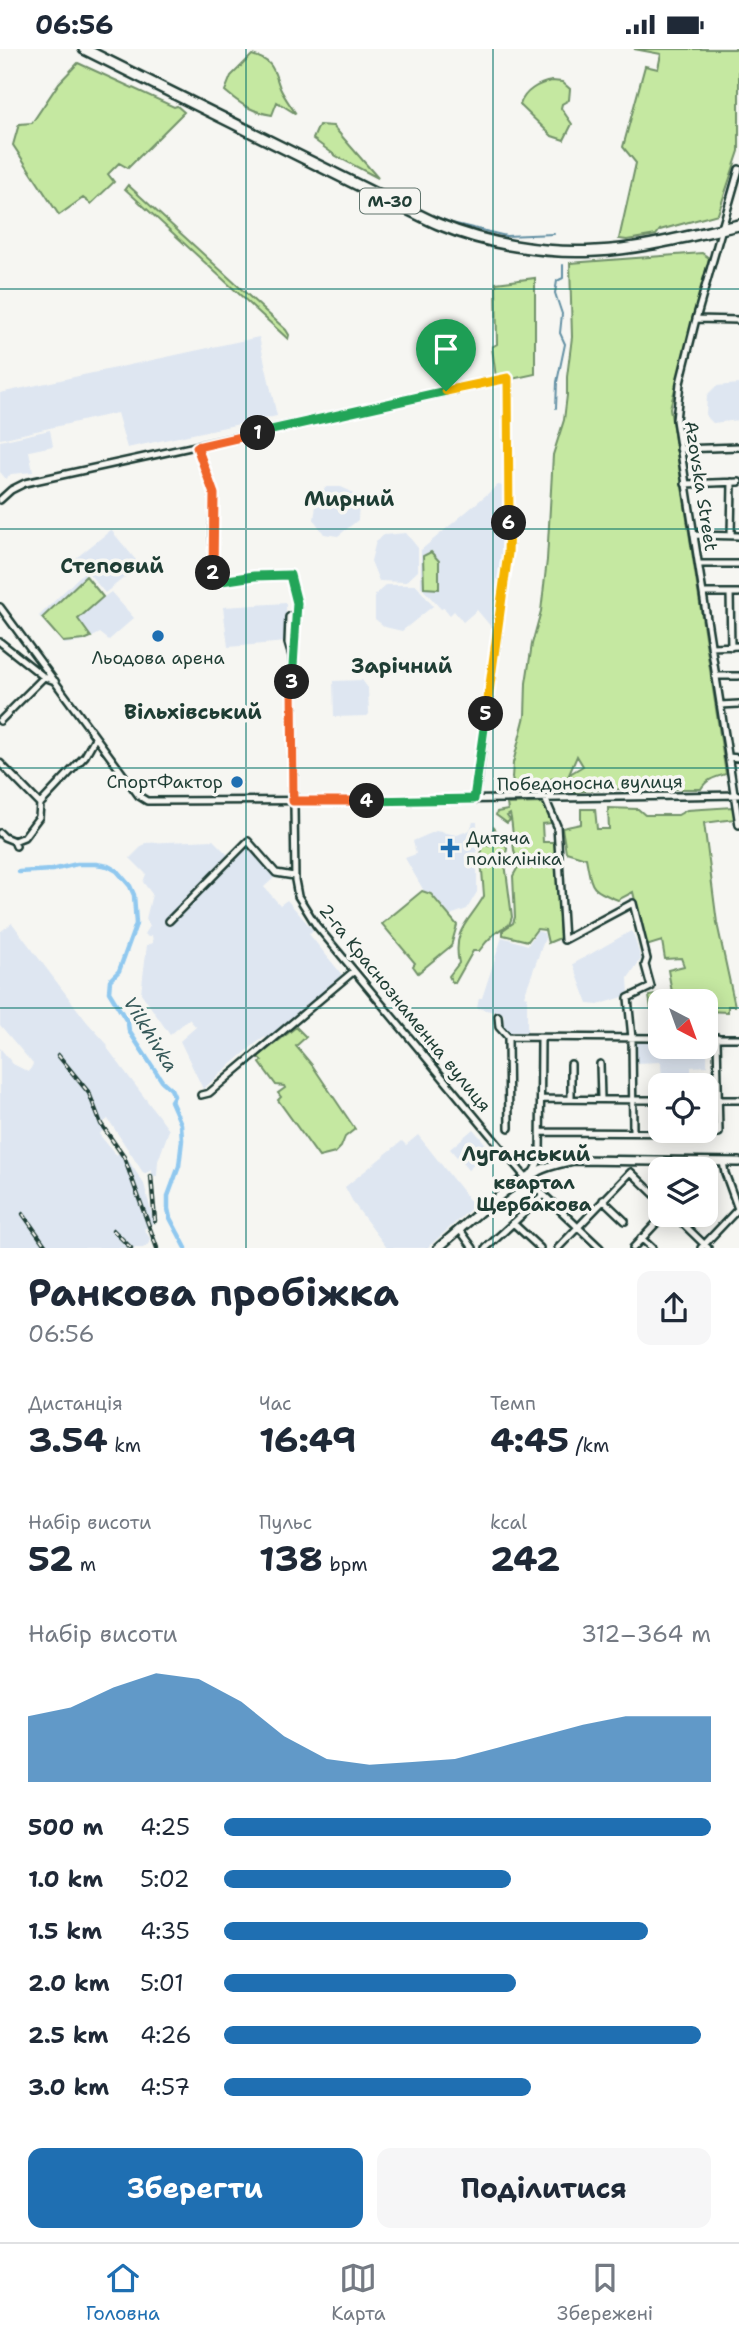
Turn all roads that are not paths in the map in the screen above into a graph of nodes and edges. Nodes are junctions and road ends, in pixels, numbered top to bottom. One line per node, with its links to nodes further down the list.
1 (84, 49): 4 (highway, М-30)
2 (739, 169): 4 (street, Azovska Street)
3 (739, 225): 4 (highway, М-30)
4 (721, 229): 5 (street, Azovska Street)
5 (696, 319): 6 (street); 9 (street, Azovska Street)
6 (739, 320)
7 (197, 447): 12 (street); 39 (street); 40 (street, 2-га Краснознаменна вулиця)
8 (739, 447): 9 (street)
9 (680, 449): 11 (street, Azovska Street)
10 (736, 482): 11 (street); 14 (street)
11 (685, 484): 13 (street, Azovska Street)
12 (0, 500)
13 (695, 535): 14 (street); 16 (street, Azovska Street)
14 (732, 536): 15 (street)
15 (739, 536)
16 (699, 564): 17 (street); 18 (street, Azovska Street)
17 (739, 564)
18 (703, 593): 19 (street); 24 (street, Azovska Street)
19 (730, 593): 20 (street); 25 (street)
20 (739, 593)
21 (1, 611): 29 (street)
22 (0, 642): 28 (street)
23 (739, 646): 25 (street)
24 (712, 647): 25 (street); 26 (street, Azovska Street)
25 (731, 647)
26 (715, 676): 27 (street); 31 (street, Azovska Street)
27 (739, 676)
28 (44, 677): 29 (street); 32 (street)
29 (55, 681): 33 (street)
30 (739, 704): 31 (street)
31 (720, 705): 34 (street, Azovska Street)
32 (0, 721)
33 (95, 738): 40 (street, Победоносна вулиця); 41 (street)
34 (728, 757): 35 (street); 37 (street, Azovska Street)
35 (739, 758)
36 (0, 764): 41 (street)
37 (736, 795): 38 (street, Победоносна вулиця); 42 (street, Azovska Street)
38 (545, 798): 39 (street, Победоносна вулиця); 51 (street)
39 (474, 799): 40 (street, Победоносна вулиця)
40 (293, 801): 44 (street, 2-га Краснознаменна вулиця)
41 (40, 804): 43 (street)
42 (739, 825)
43 (0, 833)
44 (294, 876): 45 (street); 46 (street, 2-га Краснознаменна вулиця)
45 (169, 921)
46 (354, 971): 56 (street); 70 (street, 2-га Краснознаменна вулиця)
47 (498, 1016): 48 (street)
48 (508, 1037): 50 (street); 64 (street)
49 (718, 1037): 53 (street)
50 (541, 1038): 51 (street); 57 (street)
51 (632, 1038): 52 (street); 60 (street)
52 (648, 1038)
53 (739, 1038)
54 (572, 1064): 58 (street)
55 (600, 1064): 59 (street)
56 (201, 1095)
57 (541, 1099): 58 (street); 65 (street)
58 (571, 1099): 59 (street)
59 (601, 1099): 60 (street)
60 (632, 1100): 61 (street); 66 (street)
61 (648, 1100)
62 (718, 1100): 63 (street)
63 (739, 1100)
64 (509, 1128)
65 (540, 1132): 66 (street); 70 (street)
66 (633, 1132): 67 (street)
67 (648, 1132)
68 (723, 1162): 69 (main road); 70 (main road); 74 (street)
69 (739, 1163)
70 (529, 1176): 72 (street, 2-га Краснознаменна вулиця); 80 (main road)
71 (648, 1188): 73 (street)
72 (544, 1195): 76 (street); 77 (street, 2-га Краснознаменна вулиця)
73 (603, 1200): 75 (street); 77 (street)
74 (738, 1210): 83 (street)
75 (625, 1221)
76 (513, 1223): 82 (street); 86 (street)
77 (578, 1226): 87 (street); 88 (street, 2-га Краснознаменна вулиця)
78 (652, 1227): 81 (street)
79 (688, 1227): 83 (street)
80 (460, 1230): 84 (main road); 85 (street)
81 (641, 1238): 89 (street); 90 (street)
82 (488, 1247)
83 (705, 1247)
84 (438, 1248)
85 (473, 1248)
86 (540, 1248)
87 (558, 1248)
88 (600, 1248)
89 (633, 1248)
90 (652, 1248)

